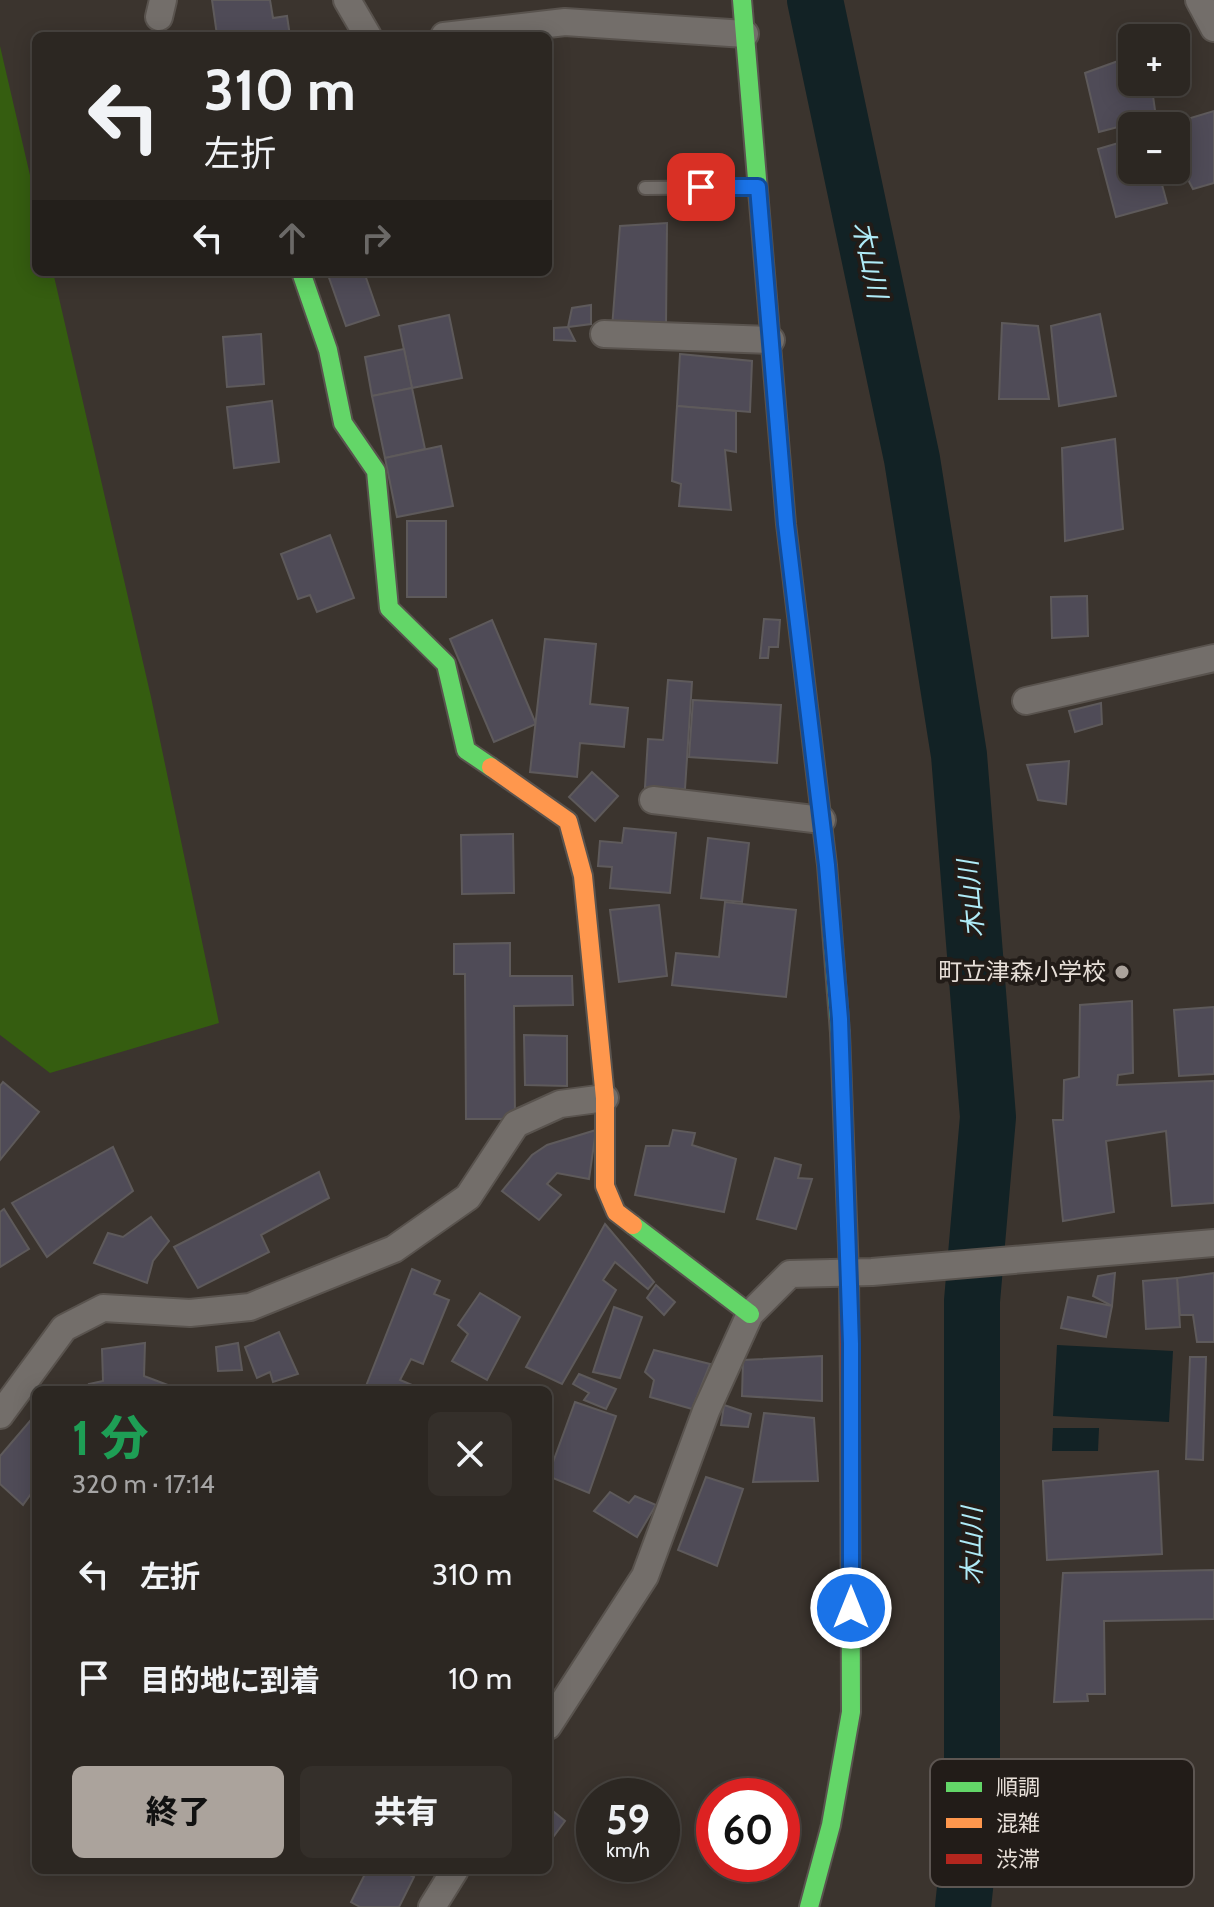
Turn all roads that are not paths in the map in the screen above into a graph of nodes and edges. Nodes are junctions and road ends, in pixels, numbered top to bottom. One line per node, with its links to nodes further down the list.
1 (347, 0): 5 (street)
2 (742, 0): 7 (main road)
3 (1199, 0): 4 (street)
4 (1214, 28)
5 (366, 32)
6 (479, 32): 7 (street)
7 (745, 34): 8 (main road)
8 (758, 187): 9 (lane); 12 (main road)
9 (645, 188)
10 (302, 276): 17 (main road)
11 (604, 334): 12 (street)
12 (771, 340): 16 (main road)
13 (1214, 658): 14 (street)
14 (1026, 701)
15 (653, 800): 16 (street)
16 (822, 820): 19 (main road)
17 (605, 1098): 20 (main road); 21 (street)
18 (1214, 1243): 19 (street)
19 (860, 1273): 20 (street); 25 (main road)
20 (750, 1314): 22 (street)
21 (0, 1415)
22 (552, 1720)
23 (453, 1874): 24 (street)
24 (432, 1907)
25 (809, 1907)

